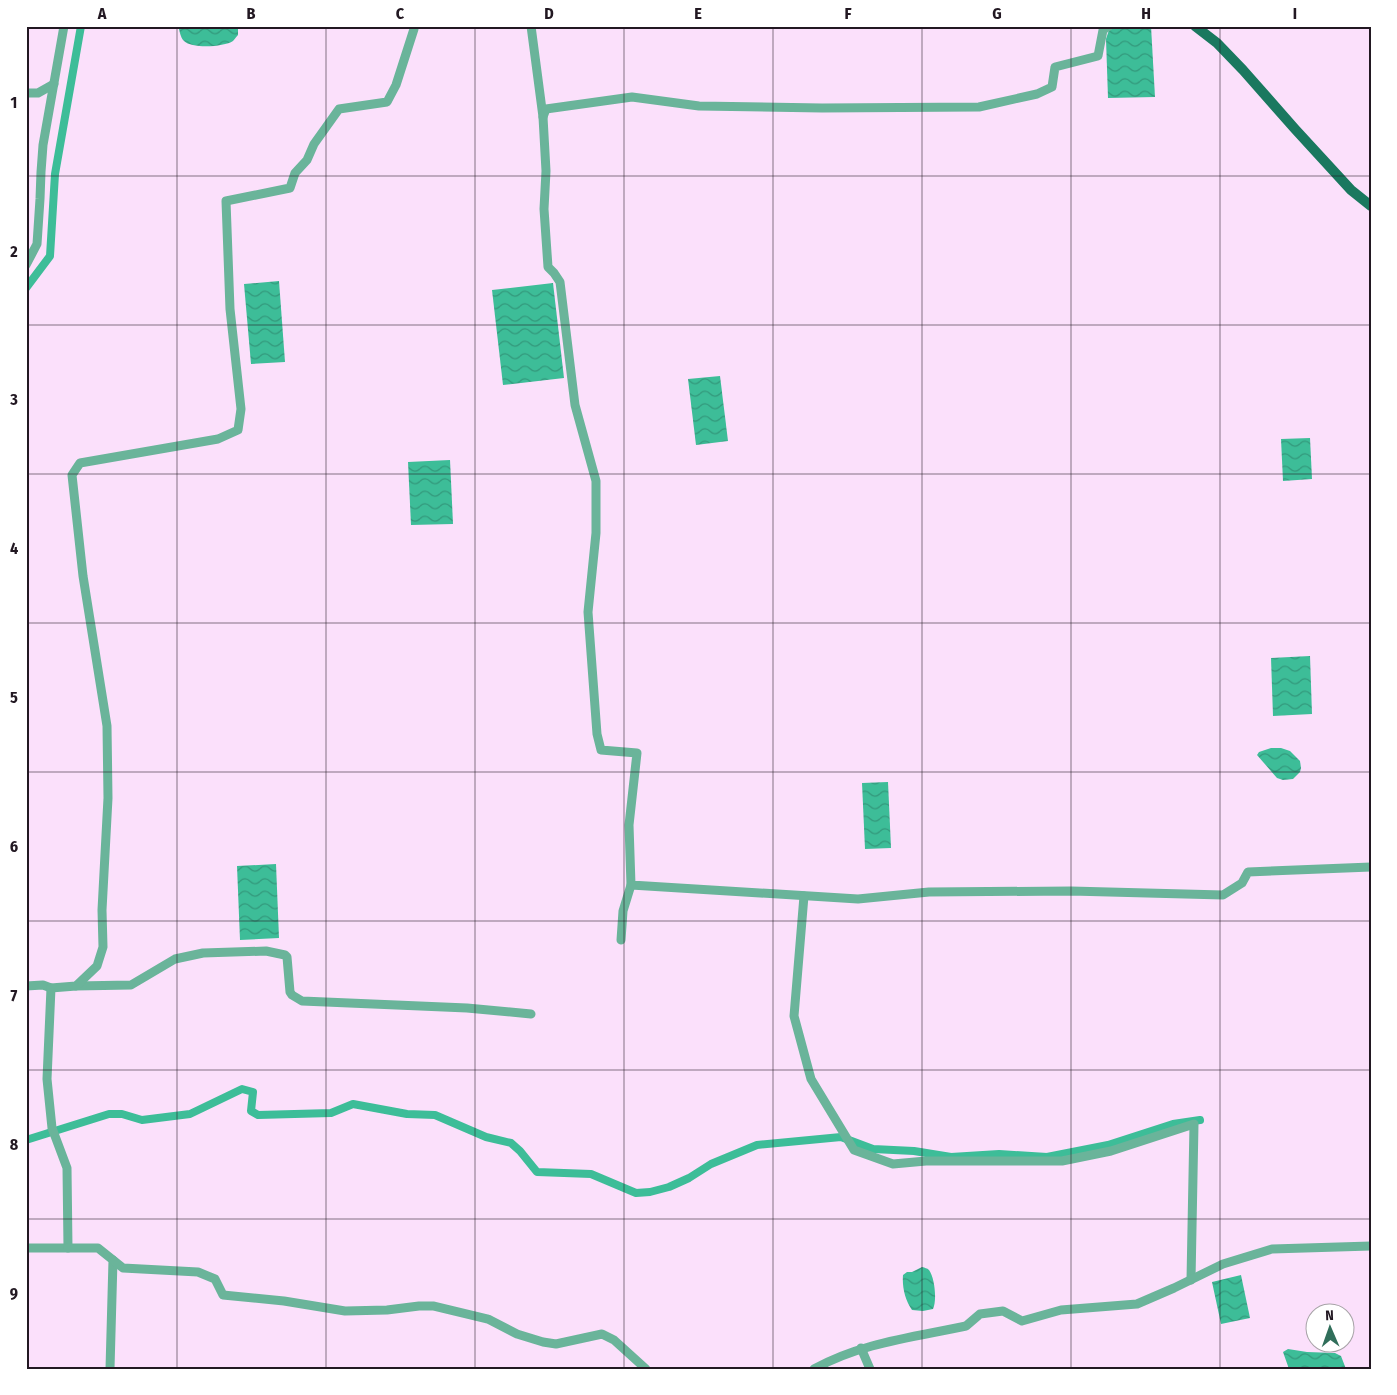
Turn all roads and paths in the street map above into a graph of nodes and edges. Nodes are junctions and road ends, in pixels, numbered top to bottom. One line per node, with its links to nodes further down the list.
1 (64, 26): 6 (street)
2 (413, 26): 16 (street)
3 (531, 26): 8 (street)
4 (1109, 26): 8 (street)
5 (1195, 26): 9 (main road)
6 (54, 84): 7 (street); 10 (street)
7 (26, 93)
8 (543, 117): 12 (street)
9 (1371, 206)
10 (26, 265)
11 (1371, 867): 13 (street)
12 (631, 885): 13 (street); 14 (street)
13 (804, 896): 23 (street)
14 (621, 940)
15 (26, 986): 17 (street)
16 (76, 986): 17 (street); 18 (street)
17 (51, 988): 21 (street)
18 (530, 1014)
19 (1371, 1246): 23 (street)
20 (26, 1248): 21 (street)
21 (68, 1248): 22 (street)
22 (113, 1260): 25 (street); 26 (street)
23 (1191, 1280): 24 (street)
24 (862, 1348): 27 (street); 28 (street)
25 (110, 1369)
26 (646, 1369)
27 (814, 1369)
28 (870, 1369)

